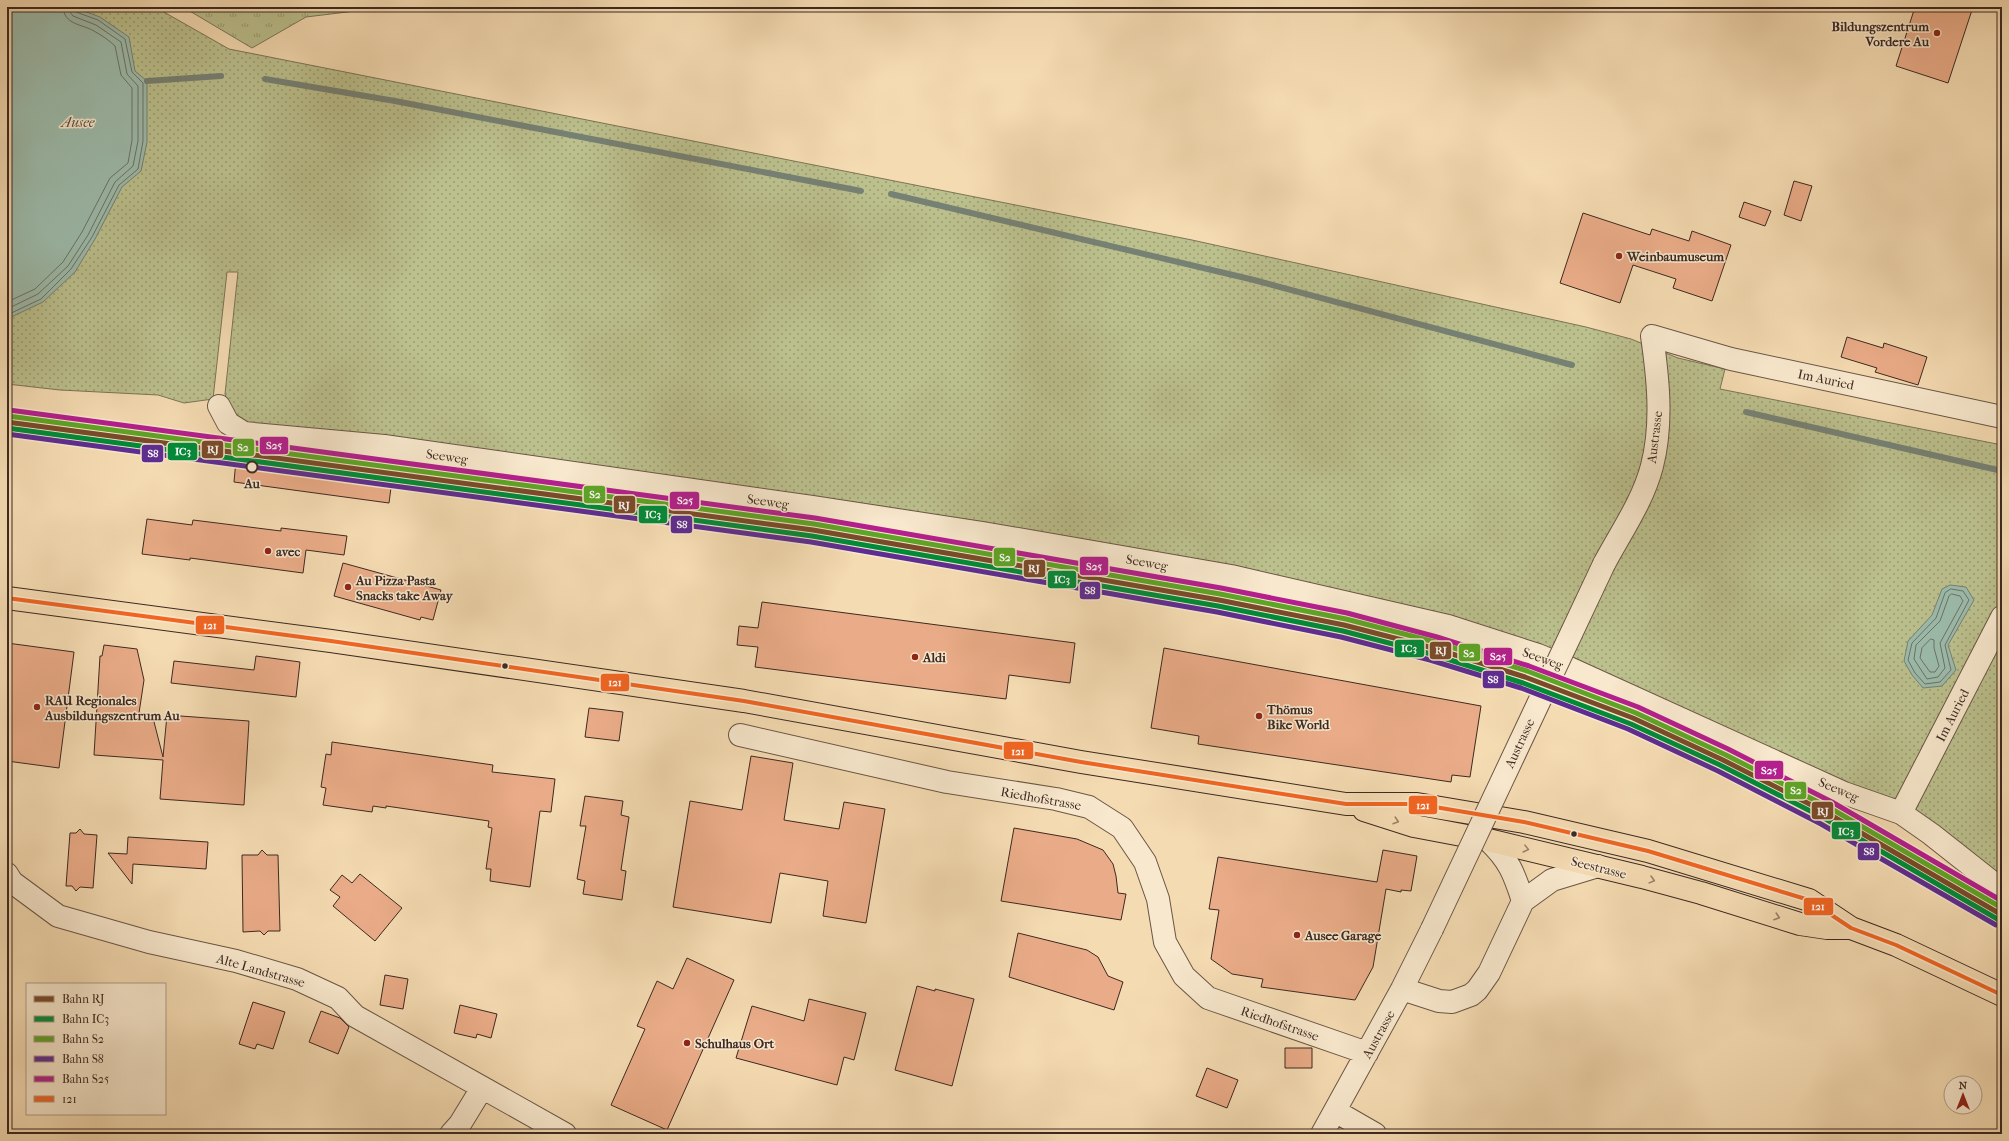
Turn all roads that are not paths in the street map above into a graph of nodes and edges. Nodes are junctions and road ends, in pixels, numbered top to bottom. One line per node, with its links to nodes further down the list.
1 (1652, 336): 3 (street, Im Auried); 15 (street, Austrasse, bridge)
2 (219, 406): 8 (street, Seeweg)
3 (2002, 417)
4 (7, 598): 7 (main road, Seestrasse)
5 (2002, 617): 8 (street, Im Auried)
6 (740, 735): 17 (street, Riedhofstrasse)
7 (1346, 804): 9 (main road, Seestrasse, one-way to 9); 14 (main road, Seestrasse)
8 (1901, 813): 12 (street, Seeweg)
9 (1488, 840): 10 (main road, Seestrasse, one-way to 10); 13 (street)
10 (1598, 866): 13 (street); 14 (main road, Seestrasse, one-way to 14)
11 (7, 874): 18 (street, Alte Landstrasse)
12 (2002, 890)
13 (1524, 901): 15 (street)
14 (1851, 928): 16 (main road, Seestrasse)
15 (1402, 989): 17 (street, Austrasse)
16 (2002, 995)
17 (1368, 1053): 19 (street, Austrasse)
18 (482, 1088): 20 (street); 21 (street, Alte Landstrasse)
19 (1335, 1111): 22 (street, Austrasse); 23 (street)
20 (451, 1134)
21 (565, 1134)
22 (1322, 1134)
23 (1374, 1134)

